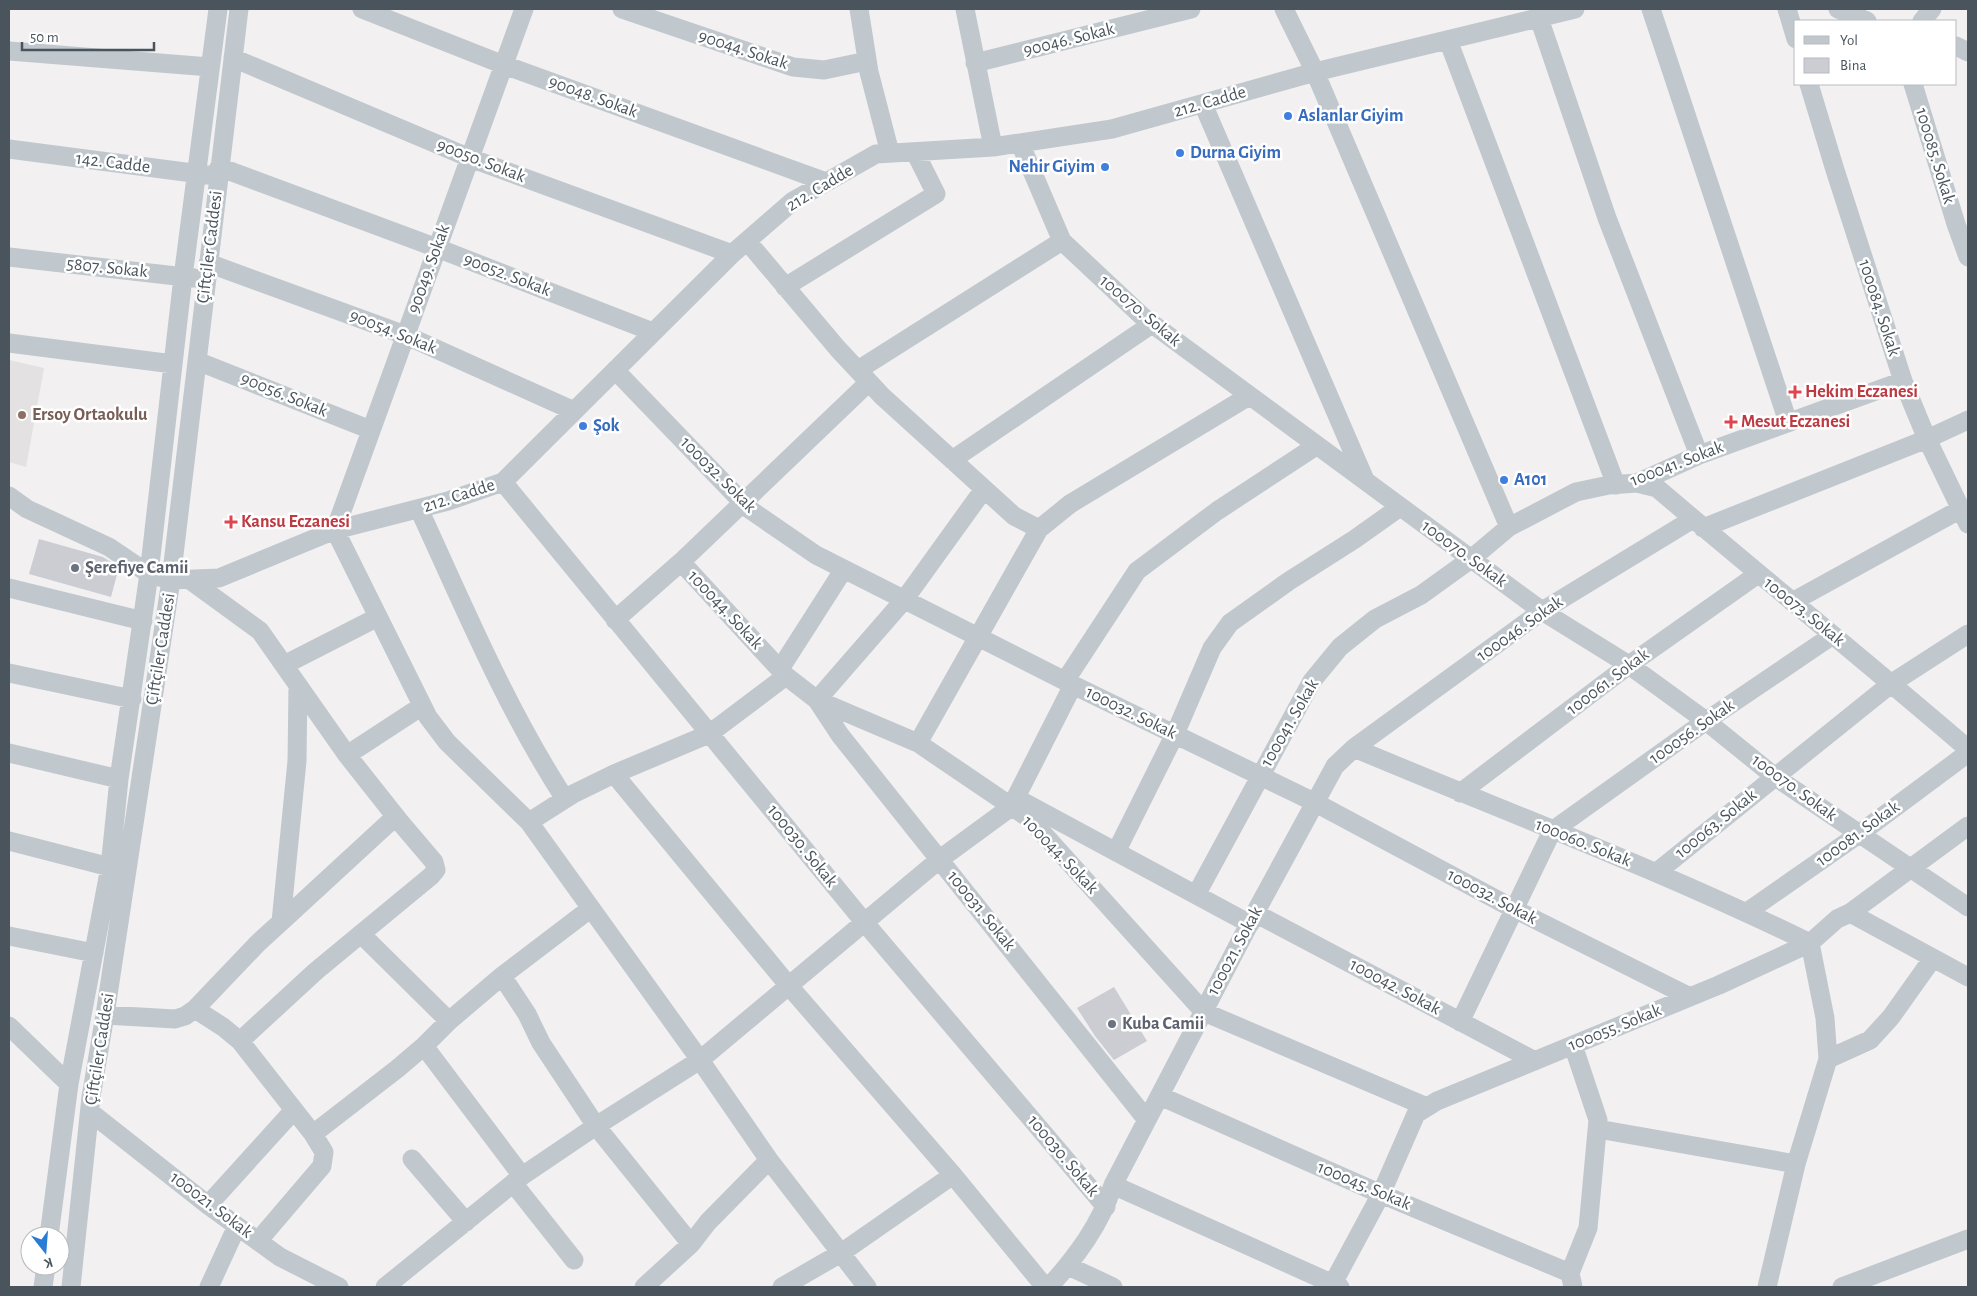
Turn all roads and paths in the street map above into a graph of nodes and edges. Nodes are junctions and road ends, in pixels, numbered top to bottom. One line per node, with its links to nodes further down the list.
1 (218, 9): 25 (street, Çiftçiler Caddesi)
2 (239, 9): 21 (street, Çiftçiler Caddesi)
3 (362, 9): 24 (street, 90048. Sokak)
4 (524, 9): 24 (street, 90049. Sokak)
5 (622, 9): 22 (street, 90044. Sokak)
6 (859, 9): 22 (street)
7 (965, 9): 23 (street)
8 (1191, 9): 23 (street, 90046. Sokak)
9 (1284, 9): 26 (street)
10 (1576, 9): 15 (street, 212. Cadde)
11 (1651, 9): 60 (street)
12 (1787, 9): 18 (street)
13 (1838, 9): 16 (street)
14 (1932, 9): 17 (street)
15 (1539, 18): 19 (street, 212. Cadde); 64 (street)
16 (1865, 20)
17 (1923, 20)
18 (1794, 32)
19 (1448, 40): 26 (street, 212. Cadde); 69 (street)
20 (9, 51): 25 (street)
21 (233, 58): 35 (street, 90050. Sokak); 36 (street, Çiftçiler Caddesi)
22 (867, 61): 34 (street)
23 (975, 63): 31 (street)
24 (504, 65): 35 (street, 90049. Sokak); 38 (street, 90048. Sokak)
25 (210, 67): 37 (street, Çiftçiler Caddesi)
26 (1315, 72): 29 (street, 212. Cadde); 77 (street)
27 (1809, 85): 56 (street, 100084. Sokak)
28 (1913, 85): 44 (street, 100085. Sokak)
29 (1203, 104): 30 (street, 212. Cadde); 67 (street)
30 (1020, 143): 31 (street, 212. Cadde); 40 (street, 100070. Sokak)
31 (993, 147): 33 (street, 212. Cadde)
32 (9, 149): 37 (street, 142. Cadde)
33 (915, 152): 34 (street, 212. Cadde); 47 (street)
34 (890, 153): 38 (street, 212. Cadde)
35 (470, 158): 41 (street, 90049. Sokak); 42 (street, 90050. Sokak)
36 (219, 171): 37 (street, 142. Cadde); 41 (street, 90052. Sokak); 45 (street, Çiftçiler Caddesi)
37 (196, 173): 46 (street, Çiftçiler Caddesi)
38 (826, 182): 39 (street, 212. Cadde)
39 (747, 241): 42 (street, 212. Cadde); 47 (street)
40 (1062, 241): 48 (street, 100070. Sokak); 55 (street)
41 (437, 248): 49 (street, 90052. Sokak); 50 (street, 90049. Sokak)
42 (732, 254): 49 (street, 212. Cadde)
43 (9, 257): 46 (street, 5807. Sokak)
44 (1968, 257)
45 (207, 271): 46 (street, 5807. Sokak); 50 (street, 90054. Sokak); 52 (street, Çiftçiler Caddesi)
46 (183, 277): 53 (street, Çiftçiler Caddesi)
47 (785, 286): 55 (street)
48 (1152, 324): 57 (street, 100070. Sokak); 65 (street)
49 (653, 332): 54 (street, 212. Cadde)
50 (406, 335): 58 (street, 90054. Sokak); 61 (street, 90049. Sokak)
51 (9, 344): 53 (street)
52 (197, 361): 61 (street, 90056. Sokak); 85 (street, Çiftçiler Caddesi)
53 (173, 364): 83 (street, Çiftçiler Caddesi)
54 (615, 370): 58 (street, 212. Cadde); 72 (street, 100032. Sokak)
55 (864, 376): 65 (street); 72 (street)
56 (1903, 381): 60 (street, 100041. Sokak); 62 (street, 100084. Sokak)
57 (1249, 396): 63 (street, 100070. Sokak); 78 (street)
58 (574, 411): 66 (street, 212. Cadde)
59 (1968, 420): 62 (street, 100046. Sokak)
60 (1788, 422): 64 (street, 100041. Sokak)
61 (371, 430): 79 (street, 90049. Sokak)
62 (1927, 439): 75 (street, 100084. Sokak); 76 (street, 100046. Sokak)
63 (1316, 446): 67 (street, 100070. Sokak); 101 (street)
64 (1698, 455): 68 (street, 100041. Sokak)
65 (952, 460): 70 (street)
66 (503, 482): 74 (street, 212. Cadde); 92 (street, 100030. Sokak)
67 (1365, 482): 73 (street, 100070. Sokak)
68 (1637, 483): 69 (street, 100041. Sokak); 76 (street, 100073. Sokak)
69 (1616, 485): 77 (street, 100041. Sokak)
70 (984, 489): 78 (street); 88 (street)
71 (9, 496): 83 (street, 212. Cadde)
72 (743, 503): 81 (street); 82 (street, 100032. Sokak)
73 (1400, 507): 80 (street, 100070. Sokak); 109 (street)
74 (419, 509): 79 (street, 212. Cadde); 121 (street)
75 (1965, 517): 89 (street)
76 (1698, 523): 84 (street, 100073. Sokak); 90 (street, 100046. Sokak)
77 (1509, 527): 80 (street, 100041. Sokak)
78 (1039, 529): 96 (street)
79 (335, 530): 86 (street, 212. Cadde); 91 (street)
80 (1471, 559): 90 (street, 100070. Sokak); 117 (street, 100041. Sokak)
81 (680, 562): 92 (street); 100 (street, 100044. Sokak)
82 (844, 569): 88 (street, 100032. Sokak); 100 (street)
83 (149, 574): 85 (street, 212. Cadde); 93 (street, Çiftçiler Caddesi)
84 (1758, 574): 89 (street, 100073. Sokak); 98 (street, 100061. Sokak)
85 (171, 580): 86 (street, 212. Cadde); 155 (street, Çiftçiler Caddesi)
86 (190, 580): 97 (street)
87 (9, 588): 93 (street)
88 (904, 600): 96 (street, 100032. Sokak); 105 (street)
89 (1792, 602): 95 (street, 100073. Sokak)
90 (1542, 611): 98 (street, 100070. Sokak); 111 (street, 100046. Sokak)
91 (378, 617): 97 (street); 106 (street)
92 (615, 620): 108 (street, 100030. Sokak)
93 (143, 621): 104 (street, Çiftçiler Caddesi)
94 (1968, 634): 102 (street, 100063. Sokak)
95 (1833, 635): 102 (street, 100073. Sokak); 107 (street, 100056. Sokak)
96 (979, 638): 101 (street, 100032. Sokak); 110 (street)
97 (284, 665): 103 (street)
98 (1629, 665): 107 (street, 100070. Sokak); 120 (street, 100061. Sokak)
99 (9, 673): 104 (street)
100 (783, 673): 105 (street, 100044. Sokak); 108 (street)
101 (1069, 683): 109 (street, 100032. Sokak); 122 (street)
102 (1892, 683): 112 (street, 100073. Sokak); 118 (street, 100063. Sokak)
103 (298, 684): 115 (street); 142 (street)
104 (132, 699): 119 (street, Çiftçiler Caddesi)
105 (818, 700): 110 (street, 100044. Sokak); 131 (street, 100031. Sokak)
106 (422, 706): 115 (street); 125 (street)
107 (1706, 721): 118 (street, 100070. Sokak); 127 (street, 100056. Sokak)
108 (709, 734): 116 (street); 143 (street, 100030. Sokak)
109 (1175, 734): 117 (street, 100032. Sokak); 130 (street)
110 (918, 743): 122 (street, 100044. Sokak)
111 (1354, 748): 120 (street, 100060. Sokak); 123 (street, 100021. Sokak)
112 (1968, 749)
113 (9, 753): 119 (street)
114 (1968, 753): 128 (street, 100081. Sokak)
115 (347, 755): 124 (street)
116 (614, 774): 121 (street); 151 (street)
117 (1260, 776): 123 (street, 100032. Sokak); 135 (street, 100041. Sokak)
118 (1774, 776): 128 (street, 100070. Sokak); 134 (street, 100063. Sokak)
119 (119, 779): 132 (street, Çiftçiler Caddesi)
120 (1460, 793): 127 (street, 100060. Sokak)
121 (566, 799): 125 (street)
122 (1014, 802): 130 (street, 100042. Sokak); 131 (street); 154 (street, 100044. Sokak)
123 (1314, 802): 138 (street, 100032. Sokak); 141 (street, 100021. Sokak)
124 (396, 817): 142 (street); 144 (street)
125 (529, 822): 137 (street)
126 (1968, 826): 133 (street, 100055. Sokak)
127 (1552, 831): 134 (street, 100060. Sokak); 138 (street)
128 (1859, 834): 133 (street, 100070. Sokak); 139 (street, 100081. Sokak)
129 (9, 841): 132 (street)
130 (1116, 852): 135 (street, 100042. Sokak)
131 (940, 859): 143 (street); 170 (street, 100031. Sokak)
132 (110, 867): 147 (street, Çiftçiler Caddesi)
133 (1911, 868): 136 (street, 100070. Sokak); 140 (street, 100055. Sokak)
134 (1657, 872): 139 (street, 100060. Sokak)
135 (1196, 895): 141 (street, 100042. Sokak)
136 (1968, 907)
137 (590, 909): 149 (street); 163 (street)
138 (1516, 910): 152 (street, 100032. Sokak); 157 (street)
139 (1747, 912): 146 (street, 100060. Sokak)
140 (1850, 913): 146 (street, 100055. Sokak); 148 (street)
141 (1252, 918): 154 (street, 100021. Sokak); 157 (street, 100042. Sokak)
142 (281, 922): 153 (street)
143 (865, 923): 151 (street); 182 (street, 100030. Sokak)
144 (362, 934): 156 (street); 159 (street)
145 (9, 936): 147 (street)
146 (1810, 943): 152 (street, 100055. Sokak); 162 (street)
147 (94, 953): 165 (street, Çiftçiler Caddesi)
148 (1933, 958): 150 (street); 162 (street)
149 (502, 976): 156 (street); 171 (street)
150 (1968, 977)
151 (790, 986): 163 (street); 177 (street)
152 (1690, 997): 160 (street, 100055. Sokak)
153 (195, 1009): 155 (street); 159 (street)
154 (1204, 1012): 166 (street, 100021. Sokak); 167 (street, 100044. Sokak)
155 (105, 1015): 169 (street, Çiftçiler Caddesi)
156 (449, 1021): 161 (street)
157 (1460, 1022): 164 (street, 100042. Sokak)
158 (9, 1026): 165 (street)
159 (240, 1041): 168 (street)
160 (1573, 1045): 164 (street, 100055. Sokak); 172 (street)
161 (424, 1046): 173 (street); 178 (street)
162 (1828, 1059): 176 (street)
163 (700, 1060): 171 (street); 175 (street)
164 (1535, 1061): 167 (street, 100055. Sokak)
165 (69, 1084): 184 (street, Çiftçiler Caddesi)
166 (1160, 1096): 170 (street, 100021. Sokak); 180 (street, 100045. Sokak)
167 (1427, 1107): 180 (street, 100055. Sokak)
168 (294, 1110): 173 (street); 181 (street)
169 (90, 1112): 181 (street, 100021. Sokak); 194 (street, Çiftçiler Caddesi)
170 (1147, 1120): 179 (street, 100021. Sokak)
171 (596, 1126): 178 (street); 188 (street)
172 (1598, 1129): 176 (street); 192 (street)
173 (313, 1134): 187 (street)
174 (412, 1159): 183 (street)
175 (769, 1160): 188 (street); 189 (street)
176 (1796, 1164): 203 (street)
177 (953, 1174): 189 (street); 201 (street)
178 (518, 1180): 183 (street); 190 (street)
179 (1113, 1185): 182 (street, 100021. Sokak); 193 (street, 100030. Sokak)
180 (1381, 1194): 192 (street, 100045. Sokak); 193 (street, 100055. Sokak)
181 (208, 1205): 185 (street, 100021. Sokak)
182 (1106, 1207): 191 (street, 100021. Sokak)
183 (466, 1222): 197 (street)
184 (51, 1226)
185 (237, 1226): 187 (street, 100021. Sokak); 195 (street)
186 (1968, 1239): 204 (street)
187 (258, 1241): 196 (street, 100021. Sokak)
188 (691, 1244): 198 (street)
189 (841, 1253): 199 (street); 200 (street)
190 (574, 1260)
191 (1068, 1266): 201 (street, 100021. Sokak); 202 (street)
192 (1572, 1280)
193 (1335, 1286)
194 (71, 1287)
195 (209, 1287)
196 (339, 1287)
197 (386, 1287)
198 (644, 1287)
199 (782, 1287)
200 (867, 1287)
201 (1047, 1287)
202 (1112, 1287)
203 (1767, 1287)
204 (1842, 1287)

